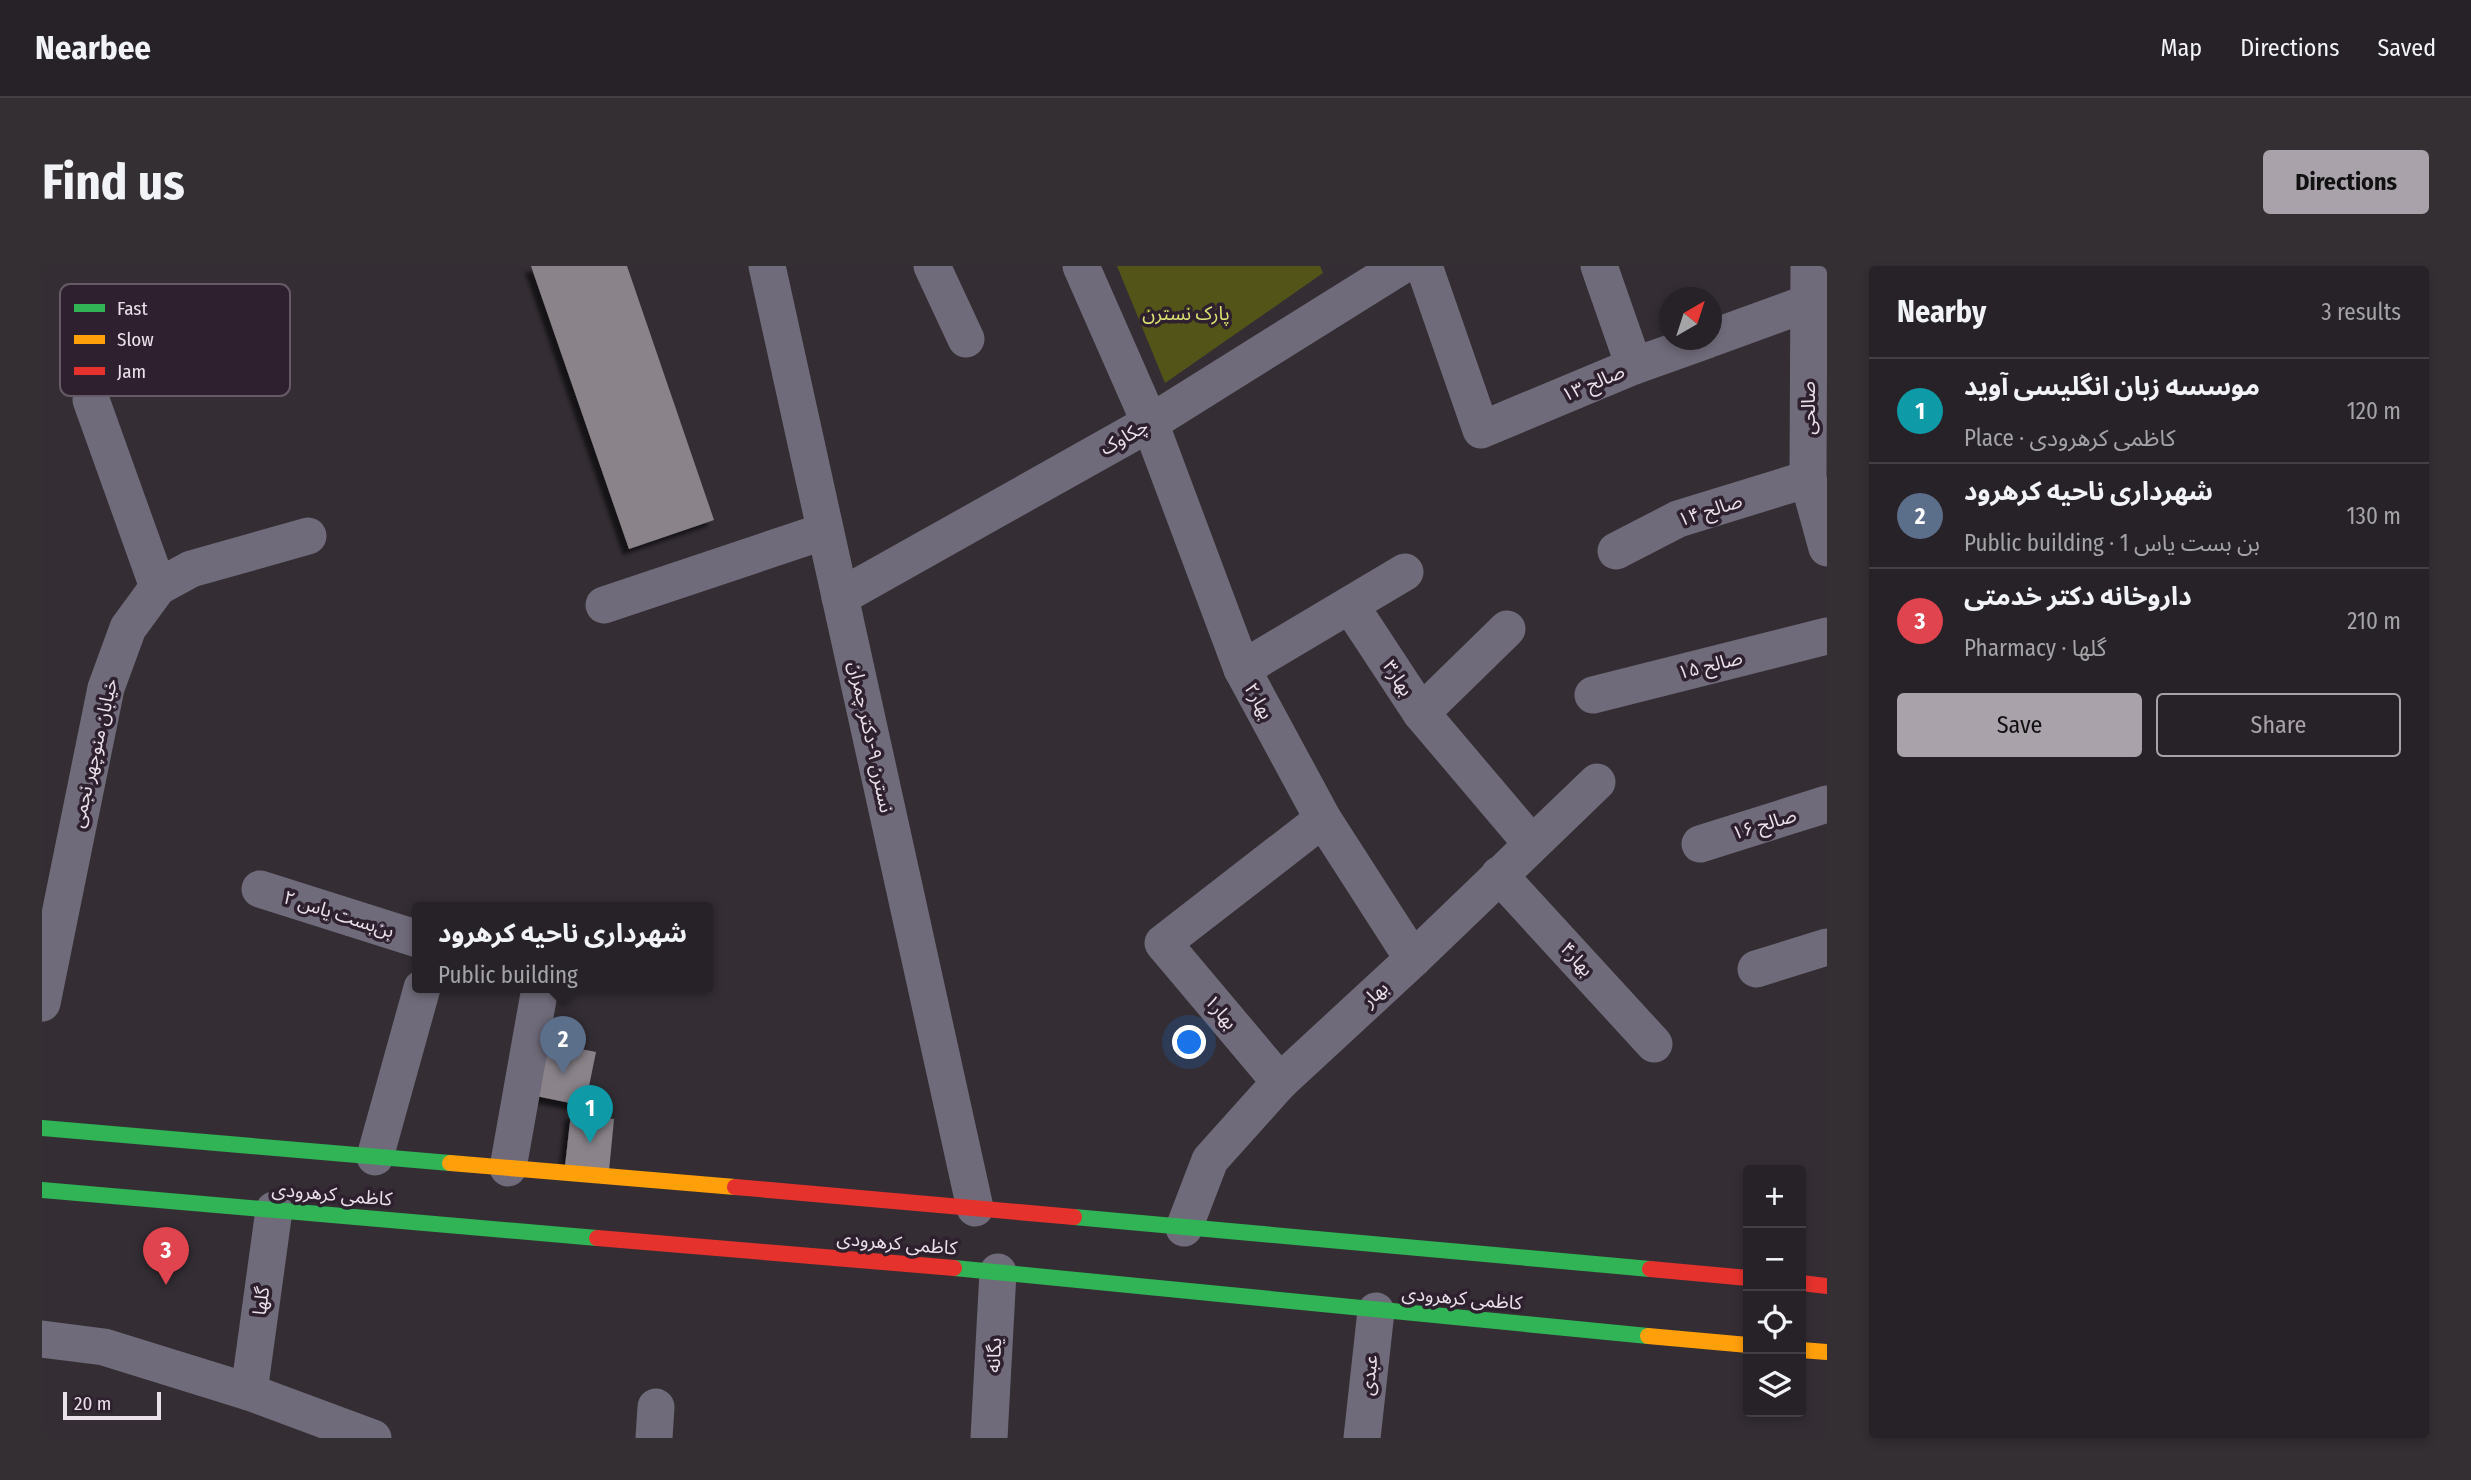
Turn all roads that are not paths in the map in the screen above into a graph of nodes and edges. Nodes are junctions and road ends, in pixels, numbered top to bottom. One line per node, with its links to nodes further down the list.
1 (767, 266): 16 (street, نسترن ۹-دکتر چمران)
2 (932, 266): 10 (street)
3 (1081, 266): 14 (street, بهار۲)
4 (1401, 266): 14 (street, چکاوک)
5 (1424, 266): 12 (street, صالح ۱۳)
6 (1599, 266): 12 (street)
7 (1809, 266): 8 (street, صالحی)
8 (1808, 303): 9 (street, صالح ۱۳); 15 (street, صالحی)
9 (1722, 334)
10 (966, 340)
11 (1678, 350): 12 (street, صالح ۱۳)
12 (1634, 366)
13 (91, 400): 21 (street)
14 (1150, 423): 22 (street, چکاوک); 27 (street, بهار۲)
15 (1808, 479): 18 (street, صالحی); 19 (street, صالح ۱۴)
16 (825, 531): 22 (street, نسترن ۹-دکتر چمران); 23 (street)
17 (308, 536): 21 (street, خیابان منوچهر نجمی)
18 (1827, 548)
19 (1616, 551)
20 (1405, 572): 24 (street)
21 (158, 587): 43 (street, خیابان منوچهر نجمی)
22 (840, 597): 50 (street, نسترن ۹-دکتر چمران)
23 (604, 605)
24 (1350, 605): 27 (street); 29 (street, بهار۳)
25 (1507, 629): 29 (street)
26 (1827, 636): 28 (street, صالح ۱۵)
27 (1241, 669): 32 (street, بهار۲)
28 (1593, 695)
29 (1421, 713): 33 (street, بهار۳)
30 (1597, 782): 33 (street, بهار)
31 (1827, 804): 34 (street, صالح ۱۶)
32 (1323, 819): 39 (street, بهار۲); 45 (street, بهار۱)
33 (1532, 844): 35 (street, بهار)
34 (1700, 844)
35 (1499, 875): 39 (street, بهار); 44 (street, بهار۴)
36 (260, 889): 37 (street, بن‌بست یاس ۲)
37 (412, 937)
38 (1827, 947): 40 (street)
39 (1413, 959): 45 (street, بهار)
40 (1756, 969)
41 (421, 993): 47 (street)
42 (539, 993): 48 (street)
43 (42, 1003)
44 (1654, 1044)
45 (1280, 1082): 52 (street, بهار)
46 (42, 1128): 47 (main road)
47 (376, 1157): 48 (main road)
48 (508, 1168): 50 (main road)
49 (42, 1190): 51 (main road, کاظمی کرهرودی)
50 (975, 1208): 52 (main road)
51 (274, 1210): 53 (main road, کاظمی کرهرودی); 62 (street, گلها)
52 (1184, 1227): 54 (main road)
53 (998, 1272): 57 (main road, کاظمی کرهرودی); 64 (street, یگانه)
54 (1743, 1278)
55 (1806, 1284): 56 (main road)
56 (1827, 1286)
57 (1376, 1311): 59 (main road, کاظمی کرهرودی); 65 (street, عبدی)
58 (42, 1339): 62 (street)
59 (1743, 1345)
60 (1806, 1350): 61 (main road)
61 (1827, 1352)
62 (249, 1392): 63 (street)
63 (373, 1438)
64 (989, 1438)
65 (1362, 1438)

